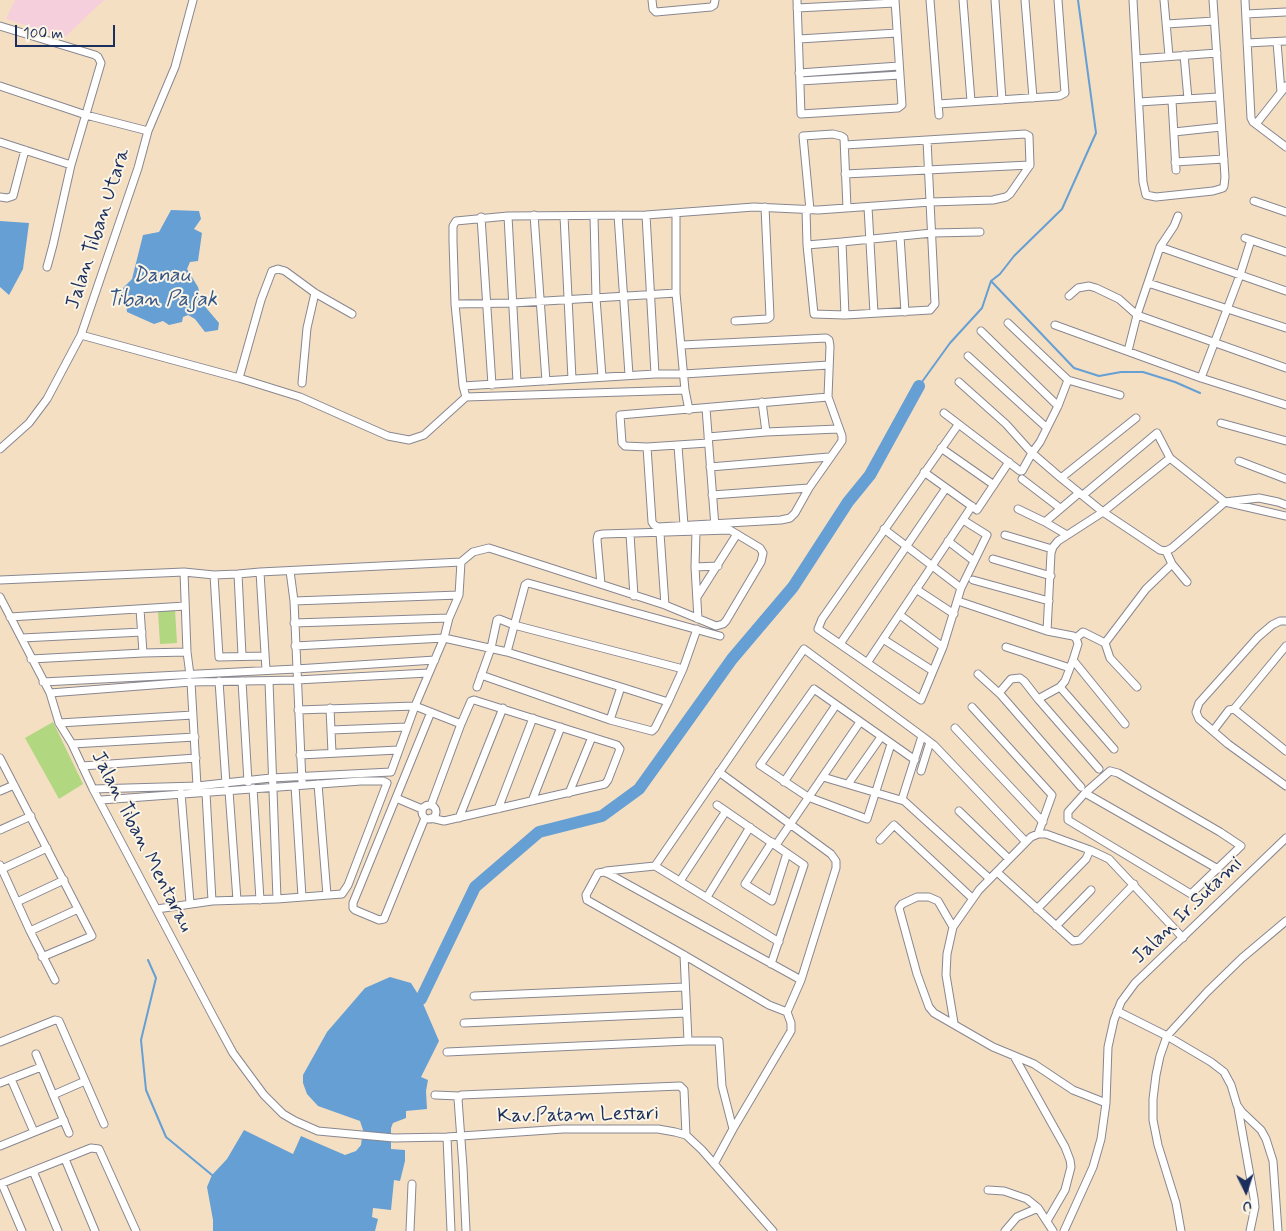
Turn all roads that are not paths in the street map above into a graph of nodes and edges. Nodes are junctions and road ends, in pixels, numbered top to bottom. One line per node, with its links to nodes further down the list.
1 (193, 0): 49 (street, Jalan Tiban Utara)
2 (652, 0): 3 (street)
3 (715, 0)
4 (797, 0): 15 (street)
5 (930, 0): 44 (street)
6 (963, 0): 41 (street)
7 (995, 0): 40 (street)
8 (1025, 0): 38 (street)
9 (1058, 0): 38 (street)
10 (1132, 0): 29 (street)
11 (1164, 0): 19 (street)
12 (1213, 0): 18 (street)
13 (1245, 0): 17 (street)
14 (895, 1): 15 (street); 21 (street)
15 (797, 8): 22 (street)
16 (1286, 12): 17 (street)
17 (1246, 14): 25 (street)
18 (1214, 21): 19 (street); 26 (street)
19 (1167, 24): 28 (street)
20 (0, 26): 45 (street)
21 (897, 33): 22 (street); 30 (street)
22 (799, 39): 31 (street)
23 (1286, 41): 24 (street)
24 (1277, 42): 25 (street); 36 (street)
25 (1246, 43): 47 (street)
26 (1217, 53): 27 (street); 37 (street)
27 (1184, 55): 28 (street); 39 (street)
28 (1169, 56): 29 (street)
29 (1137, 59): 43 (street)
30 (899, 66): 31 (street); 32 (street)
31 (799, 73): 33 (street)
32 (900, 75): 33 (street); 33 (street)
33 (800, 82)
34 (0, 86): 45 (street)
35 (1286, 86): 36 (street)
36 (1281, 92): 47 (street)
37 (1218, 97): 39 (street); 48 (street)
38 (1033, 98): 40 (street)
39 (1188, 99): 42 (street)
40 (1002, 100): 41 (street)
41 (971, 101): 44 (street)
42 (1172, 101): 43 (street); 50 (street)
43 (1139, 102): 56 (street)
44 (938, 104): 46 (street)
45 (86, 115): 49 (street); 57 (street)
46 (939, 115)
47 (1256, 124): 53 (street)
48 (1221, 127): 50 (street); 56 (street)
49 (148, 131): 112 (street, Jalan Tiban Utara)
50 (1174, 132): 56 (street)
51 (927, 140): 54 (street); 58 (street); 59 (street)
52 (0, 142): 55 (street)
53 (1285, 143)
54 (845, 145): 60 (street); 67 (street)
55 (25, 150): 57 (street); 61 (street)
56 (1224, 159)
57 (71, 165): 86 (street)
58 (1030, 165): 59 (street); 63 (street)
59 (930, 170): 60 (street); 63 (street)
60 (846, 174): 66 (street)
61 (0, 197)
62 (1254, 201): 69 (street)
63 (931, 202): 65 (street); 79 (street)
64 (765, 207): 67 (street); 68 (street); 107 (street)
65 (868, 207): 66 (street); 81 (street)
66 (848, 208): 67 (street)
67 (808, 209): 83 (street)
68 (676, 212): 72 (street); 91 (street)
69 (1286, 212)
70 (534, 215): 73 (street); 74 (street); 96 (street)
71 (618, 215): 72 (street); 75 (street); 92 (street)
72 (646, 215): 93 (street)
73 (508, 216): 77 (street); 99 (street)
74 (564, 216): 75 (street); 97 (street)
75 (594, 216): 95 (street)
76 (1178, 216): 84 (street)
77 (481, 217): 98 (street); 100 (street)
78 (980, 232): 79 (street)
79 (932, 233): 80 (street); 102 (street)
80 (900, 236): 81 (street); 102 (street)
81 (870, 240): 82 (street); 103 (street)
82 (842, 242): 83 (street); 106 (street)
83 (807, 245): 106 (street)
84 (1160, 247): 87 (street); 88 (street)
85 (1286, 252): 87 (street)
86 (46, 267)
87 (1240, 275): 89 (street); 101 (street)
88 (1148, 283): 101 (street); 105 (street)
89 (1286, 291)
90 (315, 293): 104 (street); 123 (street); 130 (street)
91 (676, 293): 93 (street); 114 (street)
92 (623, 296): 93 (street); 95 (street); 121 (street)
93 (651, 296): 119 (street)
94 (1069, 296): 105 (street)
95 (596, 298): 97 (street); 122 (street)
96 (541, 300): 97 (street); 99 (street); 127 (street)
97 (568, 300): 124 (street)
98 (487, 303): 99 (street); 100 (street); 131 (street)
99 (513, 303): 128 (street)
100 (456, 304): 132 (street)
101 (1226, 310): 110 (street); 113 (street)
102 (905, 312): 103 (street)
103 (874, 313): 106 (street)
104 (352, 314)
105 (1137, 314): 113 (street); 115 (street)
106 (845, 315)
107 (735, 321)
108 (1008, 323): 126 (street)
109 (1055, 325): 115 (street)
110 (1286, 328)
111 (981, 331): 139 (street)
112 (81, 335): 123 (street); 154 (street, Jalan Tiban Utara)
113 (1214, 342): 118 (street); 125 (street)
114 (682, 345): 117 (street); 120 (street)
115 (1128, 351): 125 (street)
116 (968, 356): 146 (street)
117 (828, 365): 120 (street); 136 (street)
118 (1286, 368)
119 (655, 374): 120 (street); 121 (street)
120 (684, 374): 133 (street)
121 (629, 375): 122 (street)
122 (602, 377): 124 (street)
123 (239, 378): 135 (street)
124 (572, 378): 127 (street)
125 (1201, 378): 138 (street)
126 (1068, 380): 134 (street); 139 (street)
127 (546, 381): 128 (street)
128 (517, 382): 131 (street)
129 (960, 382): 155 (street)
130 (302, 383)
131 (492, 385): 132 (street)
132 (464, 386): 135 (street)
133 (685, 390): 135 (street); 141 (street)
134 (1120, 395)
135 (466, 397)
136 (828, 397): 137 (street); 147 (street)
137 (762, 402): 140 (street); 148 (street)
138 (1286, 405)
139 (1058, 406): 146 (street)
140 (706, 408): 141 (street); 149 (street)
141 (689, 410): 152 (street)
142 (944, 413): 145 (street)
143 (1136, 418): 162 (street)
144 (1221, 423): 150 (street)
145 (958, 425): 153 (street); 159 (street)
146 (1047, 428): 155 (street)
147 (838, 429): 148 (street); 156 (street)
148 (766, 432): 149 (street)
149 (708, 440): 151 (street); 160 (street)
150 (1286, 441)
151 (678, 446): 152 (street); 179 (street)
152 (647, 447): 179 (street)
153 (942, 448): 161 (street); 165 (street)
154 (0, 449)
155 (1032, 453): 159 (street); 162 (street)
156 (830, 456): 160 (street); 166 (street)
157 (1170, 458): 168 (street); 170 (street); 175 (street)
158 (1239, 461): 164 (street)
159 (1009, 462): 165 (street)
160 (710, 467): 169 (street)
161 (924, 472): 167 (street); 181 (street)
162 (1061, 478): 168 (street)
163 (1022, 479): 173 (street)
164 (1286, 479)
165 (994, 485): 172 (street)
166 (809, 488): 169 (street); 180 (street)
167 (946, 488): 172 (street); 189 (street)
168 (1081, 494): 173 (street); 175 (street)
169 (712, 495): 180 (street)
170 (1225, 502): 171 (street); 176 (street); 191 (street)
171 (1286, 505)
172 (972, 506): 177 (street)
173 (1060, 508): 178 (street)
174 (1018, 509): 178 (street)
175 (1103, 512): 187 (street); 191 (street)
176 (1286, 516)
177 (963, 520): 188 (street); 194 (street)
178 (1045, 522): 187 (street)
179 (684, 525): 180 (street)
180 (715, 526): 182 (street); 185 (street)
181 (884, 529): 189 (street); 238 (street)
182 (696, 531): 183 (street); 198 (street)
183 (660, 533): 184 (street); 218 (street)
184 (630, 534): 208 (street); 212 (street)
185 (737, 534): 196 (street); 225 (street)
186 (1005, 535): 190 (street)
187 (1067, 535): 190 (street)
188 (948, 542): 194 (street); 197 (street)
189 (907, 547): 197 (street); 238 (street)
190 (1052, 549): 204 (street)
191 (1166, 551): 195 (street)
192 (993, 559): 204 (street)
193 (461, 562): 199 (street); 208 (street); 211 (street)
194 (974, 562): 209 (street)
195 (1172, 564): 207 (street); 237 (street)
196 (718, 566): 198 (street); 214 (street)
197 (932, 566): 209 (street); 210 (street)
198 (695, 567): 214 (street)
199 (290, 571): 201 (street); 215 (street)
200 (184, 572): 203 (street); 205 (street); 219 (street)
201 (260, 572): 202 (street); 248 (street)
202 (238, 574): 203 (street); 247 (street)
203 (214, 575): 247 (street)
204 (1051, 576): 217 (street)
205 (0, 580)
206 (973, 580): 217 (street)
207 (1187, 582)
208 (601, 584): 212 (street)
209 (961, 588): 216 (street)
210 (916, 589): 221 (street); 222 (street)
211 (459, 594): 215 (street); 224 (street)
212 (634, 596): 218 (street)
213 (0, 597): 223 (street, Jalan Tiban Mentarau)
214 (697, 598): 225 (street)
215 (294, 600): 227 (street)
216 (958, 600): 221 (street); 230 (street)
217 (1049, 601): 230 (street)
218 (665, 605): 225 (street)
219 (185, 606): 220 (street); 244 (street)
220 (140, 609): 223 (street); 231 (street)
221 (954, 614): 241 (street)
222 (900, 615): 236 (street); 241 (street)
223 (10, 617): 233 (street, Jalan Tiban Mentarau)
224 (449, 618): 227 (street); 234 (street)
225 (698, 619)
226 (1286, 621): 294 (street)
227 (294, 623): 239 (street)
228 (514, 625): 229 (street); 243 (street); 245 (street); 255 (street)
229 (697, 629): 232 (street); 255 (street)
230 (1047, 631): 235 (street)
231 (142, 632): 233 (street); 246 (street)
232 (720, 636)
233 (22, 638): 249 (street, Jalan Tiban Mentarau)
234 (444, 638): 239 (street); 243 (street); 250 (street)
235 (1076, 638): 237 (street); 251 (street)
236 (882, 639): 252 (street); 257 (street)
237 (1105, 643): 270 (street)
238 (840, 644): 252 (street)
239 (295, 646): 254 (street)
240 (1286, 646): 280 (street)
241 (943, 647): 257 (street)
242 (1006, 647): 253 (street)
243 (491, 648): 245 (street); 260 (street)
244 (187, 652): 246 (street); 261 (street)
245 (507, 652): 267 (street)
246 (142, 653): 249 (street)
247 (242, 656): 248 (street)
248 (264, 656): 256 (street)
249 (31, 659): 266 (street, Jalan Tiban Mentarau)
250 (435, 660): 254 (street); 258 (street)
251 (1073, 660): 253 (street); 289 (street)
252 (867, 663): 257 (street)
253 (1070, 668): 268 (street)
254 (296, 669): 256 (street); 262 (street)
255 (683, 669): 274 (street)
256 (266, 670): 261 (street)
257 (933, 671)
258 (428, 674): 262 (street); 276 (street)
259 (978, 674): 271 (street)
260 (481, 675): 269 (street); 285 (street)
261 (191, 678): 263 (street); 266 (street); 272 (street); 283 (street)
262 (297, 680): 265 (street); 281 (street)
263 (219, 681): 264 (street); 325 (street)
264 (242, 681): 265 (street); 316 (street)
265 (268, 681): 315 (street)
266 (43, 682): 272 (street, Jalan Tiban Mentarau)
267 (621, 686): 274 (street); 285 (street)
268 (1060, 686): 273 (street); 302 (street)
269 (477, 687)
270 (1137, 687)
271 (999, 693): 273 (street); 328 (street)
272 (50, 694): 287 (street, Jalan Tiban Mentarau)
273 (1038, 699): 311 (street)
274 (668, 702): 285 (street)
275 (836, 705): 286 (street); 317 (street); 317 (street)
276 (415, 706): 278 (street); 282 (street); 290 (street)
277 (972, 707): 348 (street)
278 (330, 708): 281 (street); 293 (street)
279 (503, 708): 284 (street); 288 (street); 347 (street)
280 (1234, 709): 294 (street); 304 (street)
281 (298, 710): 306 (street)
282 (431, 712): 288 (street); 335 (street)
283 (193, 715): 287 (street); 297 (street)
284 (533, 718): 291 (street); 342 (street)
285 (610, 720)
286 (860, 722): 295 (street); 314 (street)
287 (59, 723): 300 (street, Jalan Tiban Mentarau)
288 (461, 724): 339 (street)
289 (1125, 724)
290 (407, 727): 293 (street); 303 (street)
291 (561, 727): 298 (street); 337 (street)
292 (955, 728): 348 (street)
293 (332, 730): 305 (street)
294 (1213, 730): 323 (street)
295 (881, 736): 301 (street); 320 (street)
296 (922, 736): 299 (street); 309 (street); 313 (street)
297 (195, 737): 300 (street); 308 (street)
298 (592, 737): 330 (street); 330 (street)
299 (930, 742): 312 (street); 355 (street)
300 (72, 744): 310 (street, Jalan Tiban Mentarau)
301 (891, 744): 309 (street); 333 (street)
302 (1114, 749)
303 (398, 750): 305 (street); 318 (street)
304 (1286, 751)
305 (332, 753): 306 (street)
306 (300, 755): 318 (street)
307 (0, 758): 321 (street)
308 (196, 758): 310 (street); 322 (street)
309 (914, 760): 338 (street)
310 (82, 766): 327 (street, Jalan Tiban Mentarau)
311 (1099, 769)
312 (921, 771)
313 (719, 772): 349 (street); 361 (street)
314 (823, 777): 320 (street); 334 (street)
315 (271, 778): 316 (street); 318 (street); 324 (street)
316 (248, 782): 325 (street)
317 (784, 782): 334 (street)
318 (299, 783): 319 (street); 324 (street); 372 (street)
319 (318, 784): 371 (street); 371 (street)
320 (848, 784): 333 (street)
321 (14, 785): 329 (street); 345 (street)
322 (197, 786): 325 (street); 327 (street)
323 (1286, 786)
324 (272, 787): 326 (street); 375 (street)
325 (227, 788): 326 (street); 332 (street); 376 (street)
326 (253, 788): 377 (street)
327 (93, 789): 336 (street, Jalan Tiban Mentarau)
328 (1083, 790): 363 (street); 363 (street); 363 (street)
329 (0, 791)
330 (569, 792): 337 (street)
331 (181, 793): 332 (street); 336 (street); 380 (street)
332 (206, 793): 378 (street)
333 (877, 793): 334 (street); 338 (street)
334 (808, 797): 349 (street)
335 (396, 798): 341 (street); 346 (street)
336 (101, 800): 381 (street, Jalan Tiban Mentarau)
337 (532, 801): 342 (street)
338 (904, 801): 366 (street)
339 (431, 805): 341 (street); 346 (street)
340 (717, 805): 343 (street)
341 (422, 809): 346 (street)
342 (498, 809): 347 (street)
343 (726, 811): 350 (street); 368 (street)
344 (958, 811): 360 (street)
345 (31, 816): 351 (street); 357 (street)
346 (428, 818): 347 (street)
347 (459, 818)
348 (1043, 822): 352 (street)
349 (791, 824): 356 (street); 394 (street)
350 (750, 828): 356 (street); 373 (street)
351 (0, 830)
352 (1038, 834): 355 (street); 358 (street)
353 (1286, 838): 388 (street, Jalan Ir.Sutami)
354 (880, 840): 374 (street)
355 (1026, 842): 360 (street)
356 (774, 844): 359 (street); 359 (street)
357 (47, 848): 362 (street); 367 (street)
358 (1090, 850): 369 (street); 382 (street)
359 (787, 853): 389 (street)
360 (1010, 859): 365 (street)
361 (655, 866): 364 (street); 368 (street)
362 (1, 867): 379 (street)
363 (1218, 869)
364 (604, 872): 390 (street); 392 (street)
365 (997, 872): 366 (street); 382 (street)
366 (990, 879): 374 (street)
367 (64, 880): 379 (street); 383 (street)
368 (680, 881): 373 (street)
369 (1134, 884): 385 (street); 388 (street)
370 (1091, 890): 385 (street)
371 (327, 896): 372 (street)
372 (302, 897): 375 (street)
373 (707, 897): 389 (street)
374 (972, 898): 386 (street)
375 (277, 899): 377 (street)
376 (237, 900): 377 (street); 378 (street)
377 (260, 900)
378 (212, 901): 380 (street)
379 (18, 902): 387 (street)
380 (190, 903): 381 (street)
381 (157, 908): 422 (street, Jalan Tiban Mentarau)
382 (1038, 908): 385 (street)
383 (78, 909): 387 (street); 391 (street)
384 (1286, 921): 402 (street)
385 (1056, 926)
386 (953, 928): 401 (street); 401 (street)
387 (30, 931): 391 (street)
388 (1183, 938): 397 (street, Jalan Ir.Sutami)
389 (778, 942): 392 (street)
390 (684, 954): 395 (street); 398 (street)
391 (42, 957): 393 (street)
392 (771, 964): 394 (street)
393 (55, 980)
394 (801, 980): 398 (street)
395 (684, 987): 396 (street); 399 (street)
396 (474, 996)
397 (1116, 1011): 402 (street); 415 (street, Jalan Ir.Sutami)
398 (787, 1012): 419 (street)
399 (686, 1013): 400 (street); 403 (street)
400 (464, 1023)
401 (954, 1023): 407 (street)
402 (1166, 1036): 416 (street); 446 (street)
403 (688, 1041): 405 (street); 419 (street)
404 (0, 1042): 410 (street)
405 (447, 1052)
406 (36, 1054): 408 (street)
407 (1014, 1056): 415 (street); 434 (street)
408 (41, 1067): 409 (street); 412 (street)
409 (11, 1078): 411 (street); 420 (street)
410 (84, 1080): 412 (street); 418 (street)
411 (0, 1083)
412 (52, 1094): 417 (street)
413 (435, 1095): 414 (street)
414 (459, 1096): 423 (street); 424 (street)
415 (1106, 1103): 445 (street, Jalan Ir.Sutami)
416 (1237, 1105): 447 (street); 448 (street)
417 (64, 1120): 420 (street); 421 (street)
418 (104, 1124)
419 (733, 1129): 428 (street)
420 (34, 1132): 426 (street)
421 (69, 1133)
422 (354, 1134): 425 (street, Kav.Patam Lestari)
423 (460, 1135): 424 (street, Kav.Patam Lestari); 425 (street, Kav.Patam Lestari); 441 (street)
424 (686, 1135): 428 (street, Kav.Patam Lestari)
425 (447, 1136): 440 (street)
426 (1, 1143)
427 (65, 1159): 429 (street); 437 (street); 438 (street)
428 (714, 1164): 442 (street, Kav.Patam Lestari)
429 (33, 1171): 430 (street); 436 (street)
430 (1, 1184): 435 (street)
431 (412, 1184): 439 (street)
432 (988, 1190): 433 (street)
433 (1038, 1208): 434 (street); 443 (street)
434 (1047, 1221): 444 (street)
435 (22, 1231)
436 (58, 1231)
437 (95, 1231)
438 (136, 1231)
439 (410, 1231)
440 (451, 1231)
441 (466, 1231)
442 (773, 1231)
443 (1005, 1231)
444 (1052, 1231)
445 (1064, 1231)
446 (1181, 1231)
447 (1250, 1231)
448 (1278, 1231)

